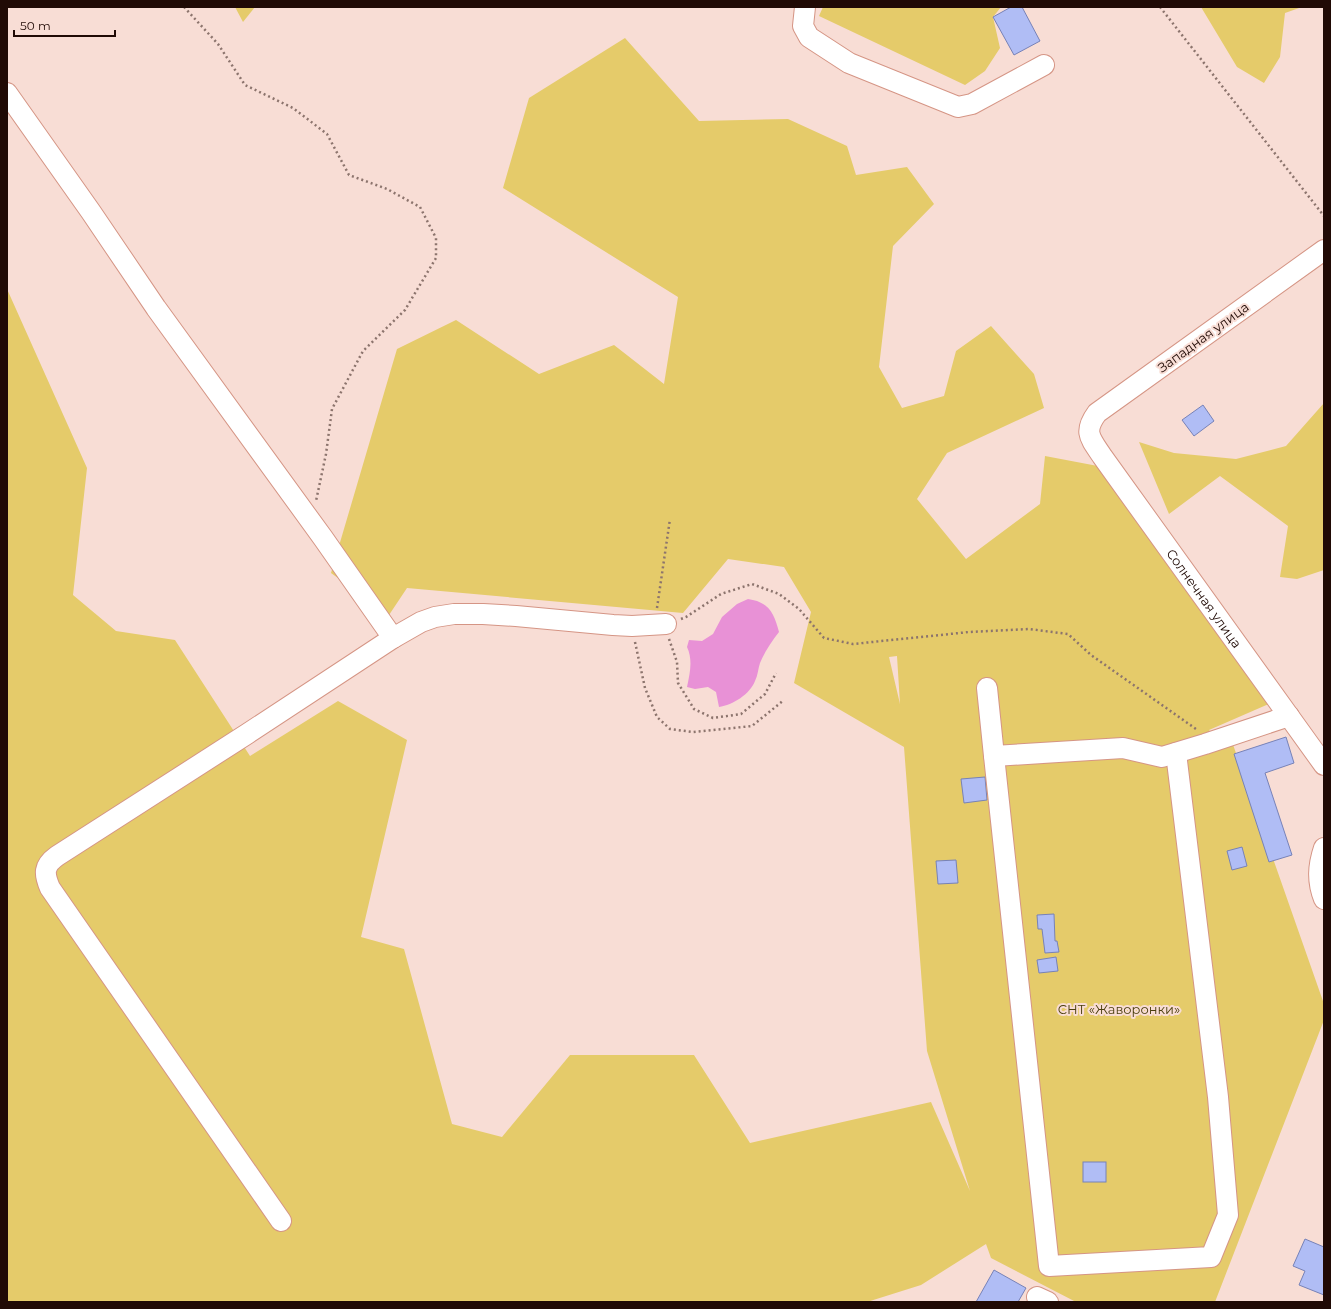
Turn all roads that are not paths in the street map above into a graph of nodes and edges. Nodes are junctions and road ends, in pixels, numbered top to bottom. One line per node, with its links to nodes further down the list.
1 (804, 7): 2 (street)
2 (1044, 65)
3 (7, 93): 7 (street)
4 (1324, 250): 5 (street, Западная улица)
5 (1088, 430): 9 (street, Солнечная улица)
6 (660, 625): 7 (street)
7 (393, 638): 15 (street)
8 (986, 688): 11 (street)
9 (1289, 716): 10 (street); 12 (street, Солнечная улица)
10 (1176, 753): 11 (street); 11 (street)
11 (994, 756)
12 (1324, 765)
13 (1324, 848): 14 (street)
14 (1324, 899)
15 (281, 1220)

